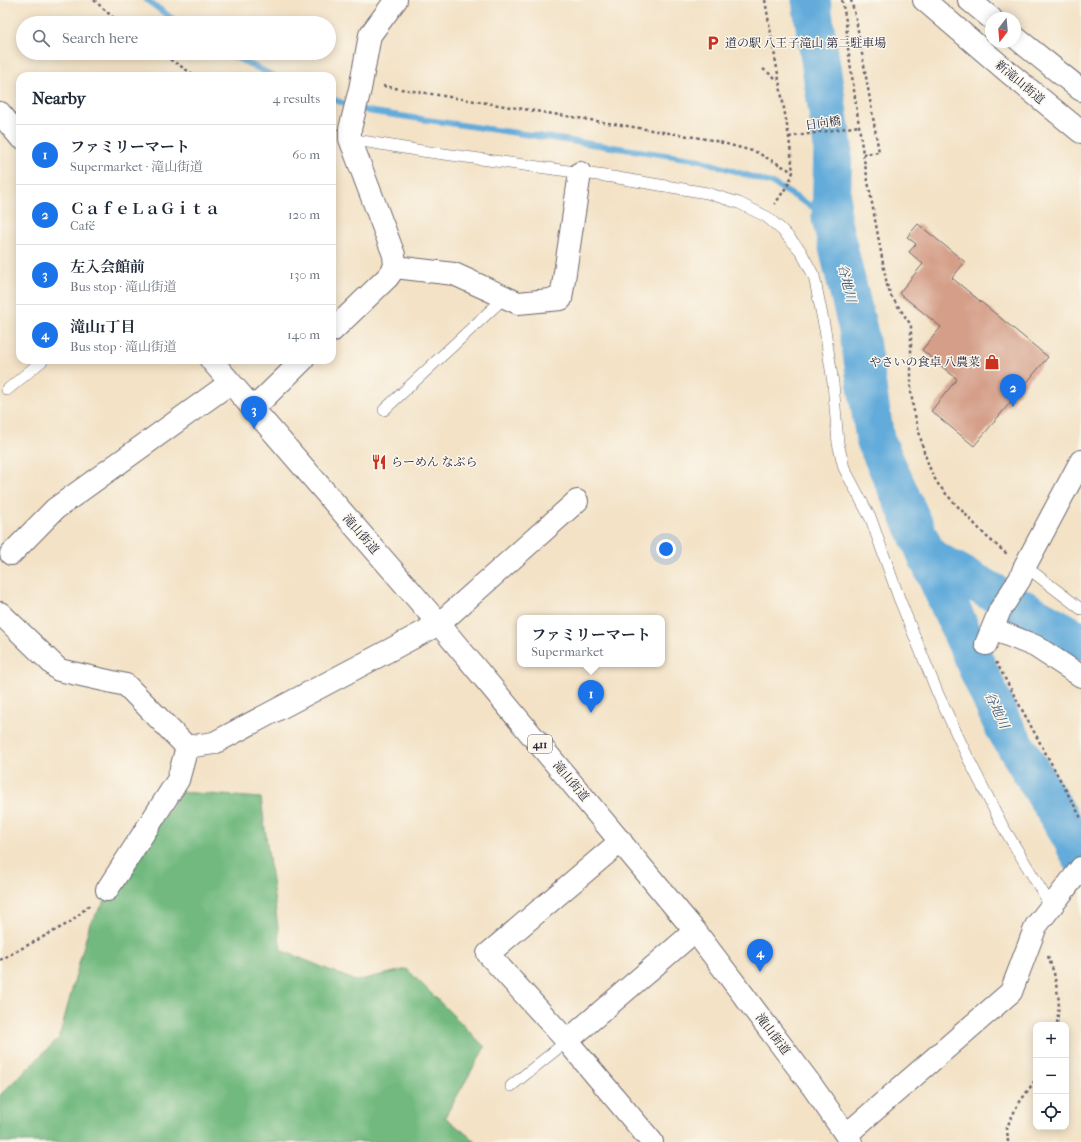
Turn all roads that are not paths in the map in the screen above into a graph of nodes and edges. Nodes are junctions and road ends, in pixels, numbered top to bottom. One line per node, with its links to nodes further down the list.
1 (396, 0): 10 (main road)
2 (924, 0): 9 (main road, 新滝山街道)
3 (969, 0): 4 (main road)
4 (985, 13)
5 (1021, 42): 6 (main road)
6 (1081, 90)
7 (0, 113): 8 (main road)
8 (16, 132)
9 (1081, 132)
10 (350, 134): 11 (lane); 12 (main road)
11 (580, 173): 13 (main road); 34 (lane)
12 (394, 267): 13 (main road); 14 (main road)
13 (505, 297): 21 (lane)
14 (336, 327)
15 (38, 364): 19 (lane)
16 (214, 364): 18 (main road, 滝山街道 / 411)
17 (299, 364): 20 (main road)
18 (230, 383): 20 (main road, 滝山街道 / 411); 24 (main road)
19 (7, 390)
20 (253, 409): 28 (main road, 滝山街道 / 411)
21 (384, 410)
22 (1081, 461): 25 (main road)
23 (576, 501): 28 (main road)
24 (11, 554)
25 (1023, 572): 26 (lane); 29 (main road)
26 (1081, 609)
27 (0, 613): 30 (main road)
28 (439, 624): 30 (main road); 31 (main road, 滝山街道 / 411)
29 (1081, 676)
30 (188, 747): 33 (main road)
31 (620, 841): 35 (main road, 滝山街道 / 411); 36 (main road)
32 (1081, 868): 34 (main road)
33 (107, 890)
34 (1053, 904): 38 (main road)
35 (695, 931): 36 (main road); 38 (main road, 滝山街道 / 411)
36 (567, 1041): 37 (lane); 39 (main road)
37 (511, 1086)
38 (848, 1139)
39 (652, 1142)

